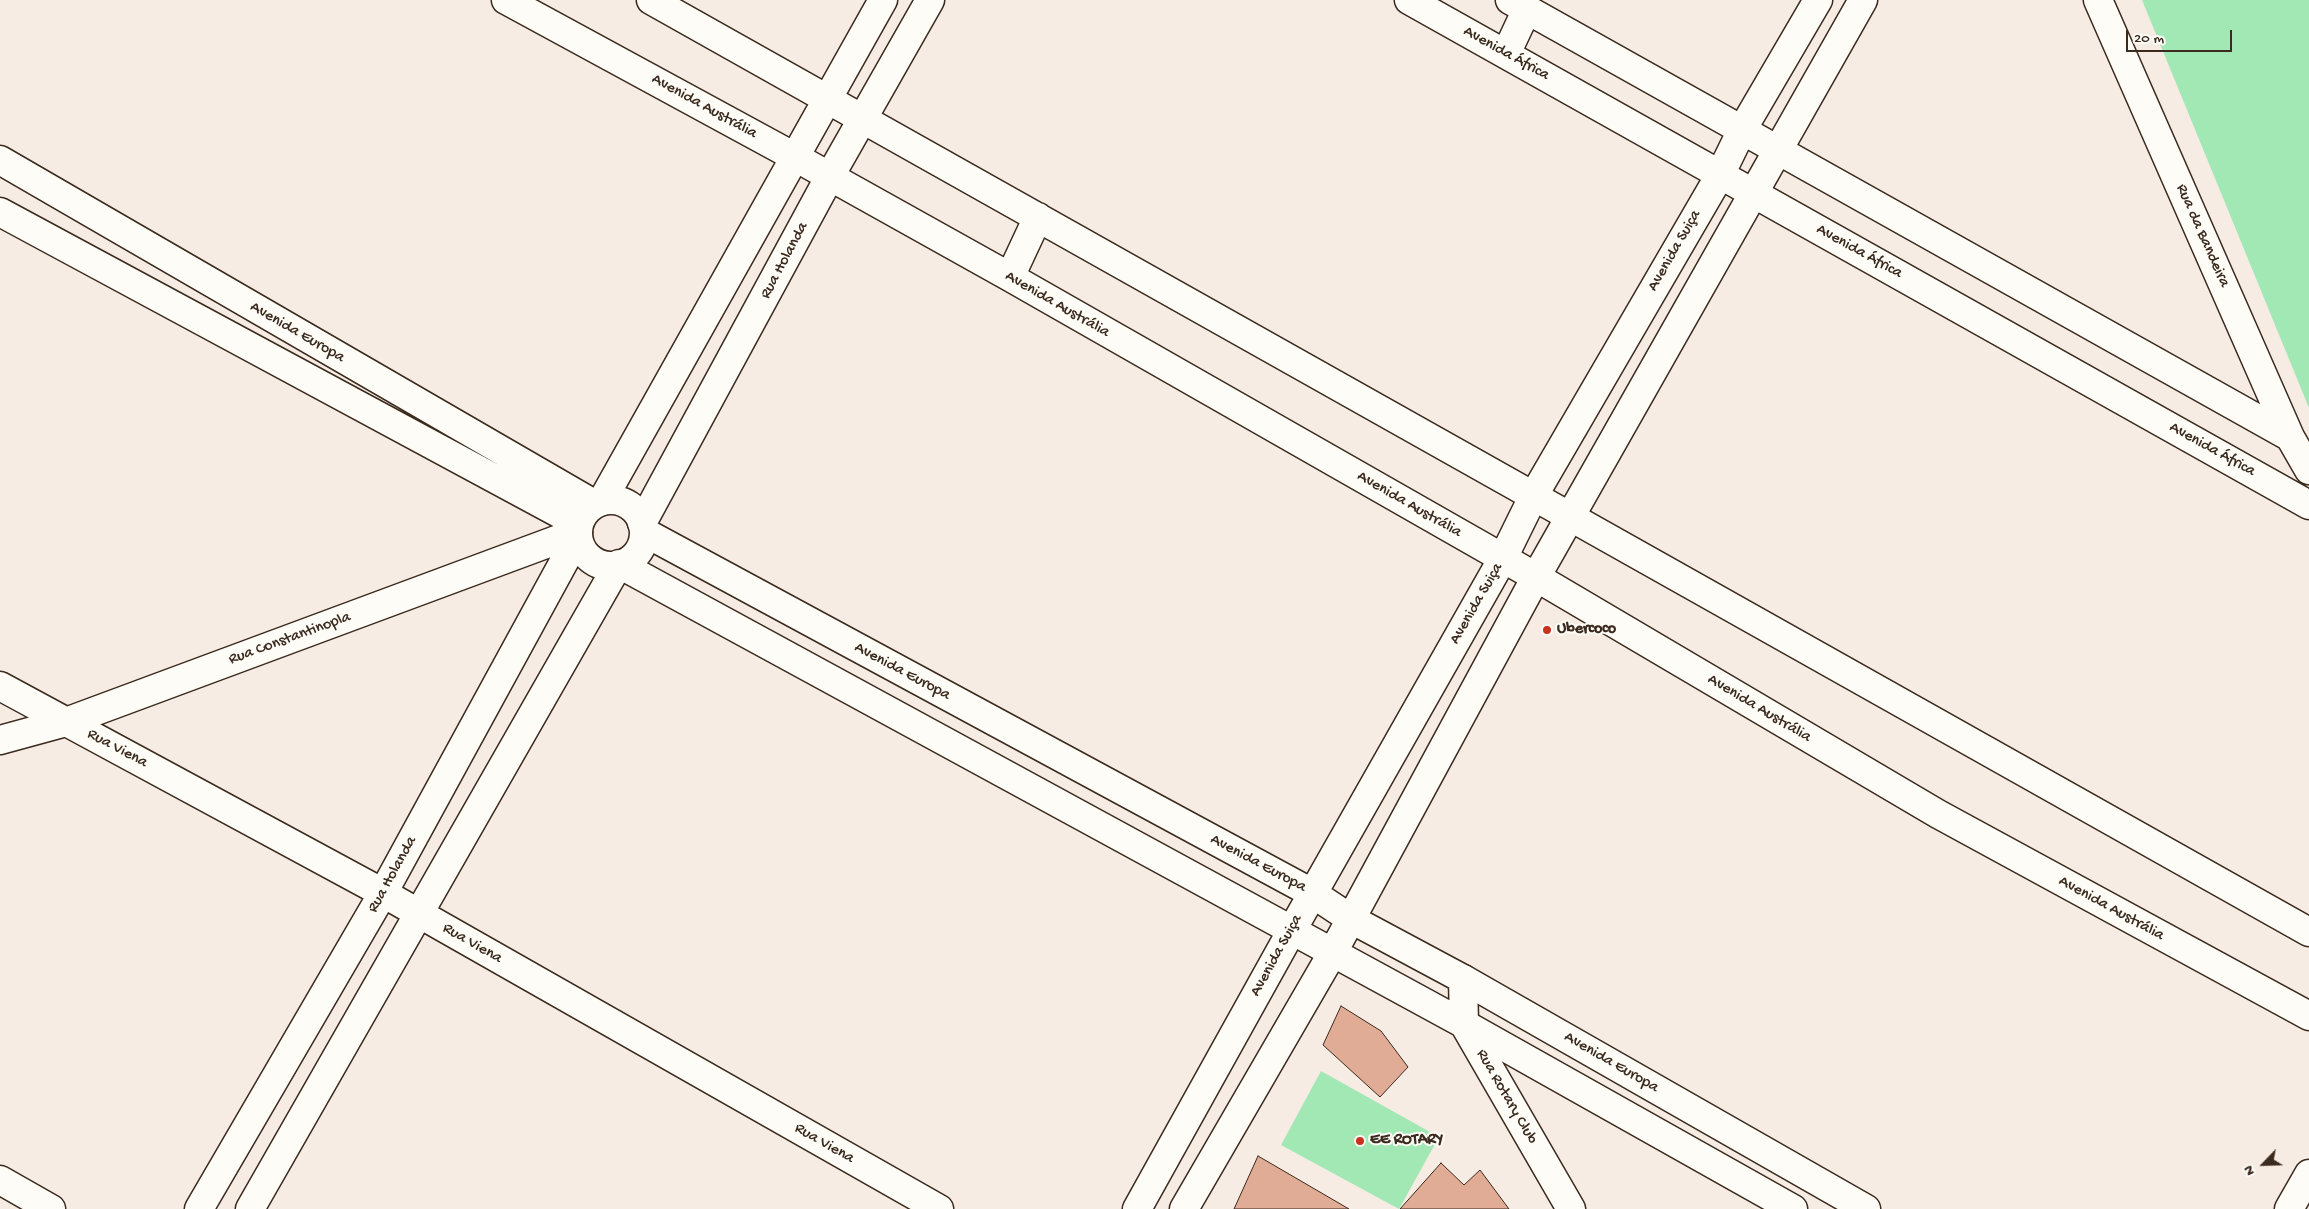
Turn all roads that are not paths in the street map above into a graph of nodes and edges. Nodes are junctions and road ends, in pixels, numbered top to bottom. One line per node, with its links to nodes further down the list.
1 (506, 0): 15 (street, Avenida Austrália)
2 (651, 0): 11 (street)
3 (883, 0): 11 (street, Rua Holanda)
4 (930, 0): 12 (street, Rua Holanda)
5 (1409, 0): 10 (street, Avenida África)
6 (1818, 0): 13 (street, Avenida Suiça)
7 (1863, 0): 14 (street)
8 (2098, 0): 23 (street, Rua da Bandeira)
9 (1518, 5): 10 (street); 13 (street)
10 (1506, 54): 17 (street, Avenida África)
11 (827, 99): 12 (street); 15 (street, Rua Holanda)
12 (863, 119): 18 (street, Rua Holanda); 21 (street)
13 (1742, 130): 14 (street); 17 (street, Avenida Suiça)
14 (1777, 150): 19 (street); 23 (street)
15 (795, 157): 18 (street, Avenida Austrália); 28 (street, Rua Holanda)
16 (0, 160): 28 (street, Avenida Europa)
17 (1720, 175): 19 (street, Avenida África); 25 (street, Avenida Suiça)
18 (830, 176): 22 (street, Avenida Austrália); 29 (street, Rua Holanda)
19 (1755, 193): 26 (street, Avenida África); 27 (street)
20 (0, 212): 28 (street, Avenida Europa)
21 (1038, 217): 22 (street); 25 (street)
22 (1010, 277): 30 (street, Avenida Austrália)
23 (2290, 437): 24 (street, Rua da Bandeira)
24 (2309, 470)
25 (1534, 495): 27 (street); 30 (street, Avenida Suiça)
26 (2309, 505)
27 (1571, 516): 32 (street); 41 (street)
28 (586, 520): 29 (street); 31 (street); 34 (street, Rua Constantinopla); 36 (street, Rua Holanda)
29 (643, 528): 31 (street); 37 (street, Avenida Europa)
30 (1503, 558): 32 (street, Avenida Austrália); 37 (street, Avenida Suiça)
31 (618, 564): 38 (street); 40 (street)
32 (1536, 577): 39 (street); 44 (street, Avenida Austrália)
33 (0, 686): 34 (street, Rua Viena)
34 (66, 722): 35 (street, Rua Constantinopla); 36 (street, Rua Viena)
35 (0, 740)
36 (383, 893): 38 (street, Rua Viena); 49 (street, Rua Holanda)
37 (1312, 893): 39 (street, Avenida Europa); 40 (street, Avenida Suiça)
38 (419, 914): 50 (street); 51 (street, Rua Viena)
39 (1351, 919): 42 (street); 43 (street, Avenida Europa)
40 (1292, 930): 42 (street); 52 (street, Avenida Suiça)
41 (2309, 932)
42 (1333, 952): 45 (street); 53 (street)
43 (1463, 979): 45 (street, Rua Rotary Club); 56 (street, Avenida Europa)
44 (2309, 1016)
45 (1464, 1024): 54 (street, Rua Rotary Club); 55 (street)
46 (2309, 1174): 57 (street)
47 (0, 1180): 48 (street)
48 (51, 1209)
49 (199, 1209)
50 (250, 1209)
51 (940, 1209)
52 (1137, 1209)
53 (1184, 1209)
54 (1571, 1209)
55 (1793, 1209)
56 (1866, 1209)
57 (2288, 1209)

